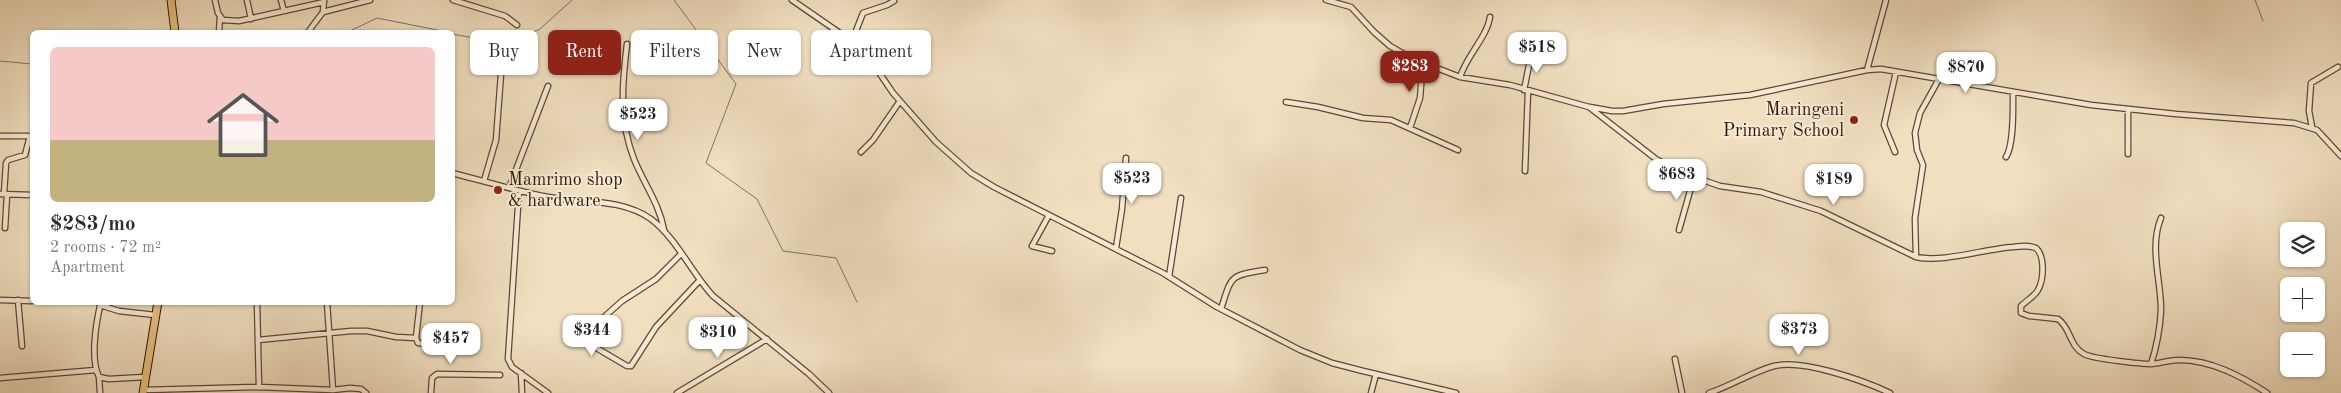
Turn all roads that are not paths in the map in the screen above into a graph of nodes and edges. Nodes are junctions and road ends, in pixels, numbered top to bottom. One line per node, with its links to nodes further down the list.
1 (171, 0): 18 (highway)
2 (215, 0): 14 (street)
3 (247, 0): 16 (street)
4 (281, 0): 12 (street)
5 (370, 0): 13 (street)
6 (453, 0): 17 (street)
7 (792, 0): 21 (street)
8 (1326, 0): 25 (street)
9 (1886, 0): 27 (street)
10 (324, 1): 12 (street); 13 (street)
11 (894, 1): 22 (street)
12 (284, 11): 16 (street)
13 (323, 12): 20 (street)
14 (220, 16): 16 (street); 19 (street)
15 (1490, 17): 31 (street)
16 (252, 19)
17 (517, 25)
18 (175, 30)
19 (219, 30)
20 (310, 30)
21 (837, 30)
22 (856, 30)
23 (627, 44): 65 (street)
24 (1531, 55): 34 (street)
25 (1424, 62): 31 (street); 41 (street)
26 (2338, 67): 40 (street)
27 (1867, 70): 28 (street); 38 (street)
28 (1896, 72): 32 (street); 47 (street)
29 (501, 75): 55 (street)
30 (882, 75): 36 (street)
31 (1460, 77): 34 (street)
32 (1939, 79): 35 (street); 69 (street)
33 (548, 86): 56 (street)
34 (1526, 91): 38 (street); 52 (street)
35 (2013, 92): 39 (street); 50 (street)
36 (900, 101): 46 (street); 61 (street)
37 (1286, 102): 41 (street)
38 (1589, 107): 54 (street)
39 (2128, 109): 40 (street); 48 (street)
40 (2312, 127): 49 (street)
41 (1410, 128): 45 (street)
42 (0, 136): 43 (street)
43 (30, 136)
44 (30, 139): 58 (street)
45 (1458, 150)
46 (861, 152)
47 (1895, 152)
48 (2128, 154)
49 (2341, 156)
50 (2006, 157)
51 (1126, 158): 66 (street)
52 (1525, 171)
53 (455, 174): 55 (street)
54 (1694, 177): 64 (street); 69 (street)
55 (484, 181): 56 (street)
56 (509, 188): 57 (street)
57 (519, 191): 65 (street); 93 (street)
58 (4, 195): 59 (street); 63 (street)
59 (30, 195)
60 (1181, 198): 71 (street)
61 (1049, 215): 66 (street); 67 (street)
62 (2161, 218): 91 (street)
63 (5, 228)
64 (1680, 230)
65 (664, 231): 68 (street)
66 (1116, 248): 71 (street)
67 (1052, 251)
68 (681, 254): 72 (street); 72 (street)
69 (1916, 257): 91 (street)
70 (1265, 270): 82 (street)
71 (1169, 277): 82 (street)
72 (699, 281): 86 (street)
73 (0, 300): 74 (street)
74 (18, 300): 75 (street); 88 (street)
75 (30, 300)
76 (100, 305): 92 (street)
77 (105, 305): 83 (street)
78 (157, 305): 83 (highway)
79 (257, 305): 87 (street)
80 (327, 305): 84 (street)
81 (420, 305): 85 (street)
82 (1221, 309): 94 (street)
83 (155, 315): 97 (highway)
84 (328, 333): 85 (street); 87 (street); 100 (street)
85 (416, 338): 89 (street)
86 (767, 339): 108 (street); 109 (street)
87 (258, 340): 99 (street)
88 (22, 346)
89 (464, 347)
90 (1675, 360): 112 (street)
91 (2151, 364): 115 (street)
92 (96, 370): 96 (street); 98 (street)
93 (521, 373): 106 (street); 107 (street)
94 (1376, 374): 110 (street); 111 (street)
95 (500, 375): 105 (street)
96 (99, 377): 97 (street); 103 (street)
97 (146, 377): 102 (highway)
98 (0, 378)
99 (259, 387): 101 (street); 102 (street)
100 (333, 390): 101 (street); 104 (street)
101 (274, 391)
102 (143, 392)
103 (100, 393)
104 (366, 393)
105 (431, 393)
106 (522, 393)
107 (548, 393)
108 (677, 393)
109 (829, 393)
110 (1371, 393)
111 (1456, 393)
112 (1682, 393)
113 (1709, 393): 114 (street)
114 (1890, 393)
115 (2267, 393)

